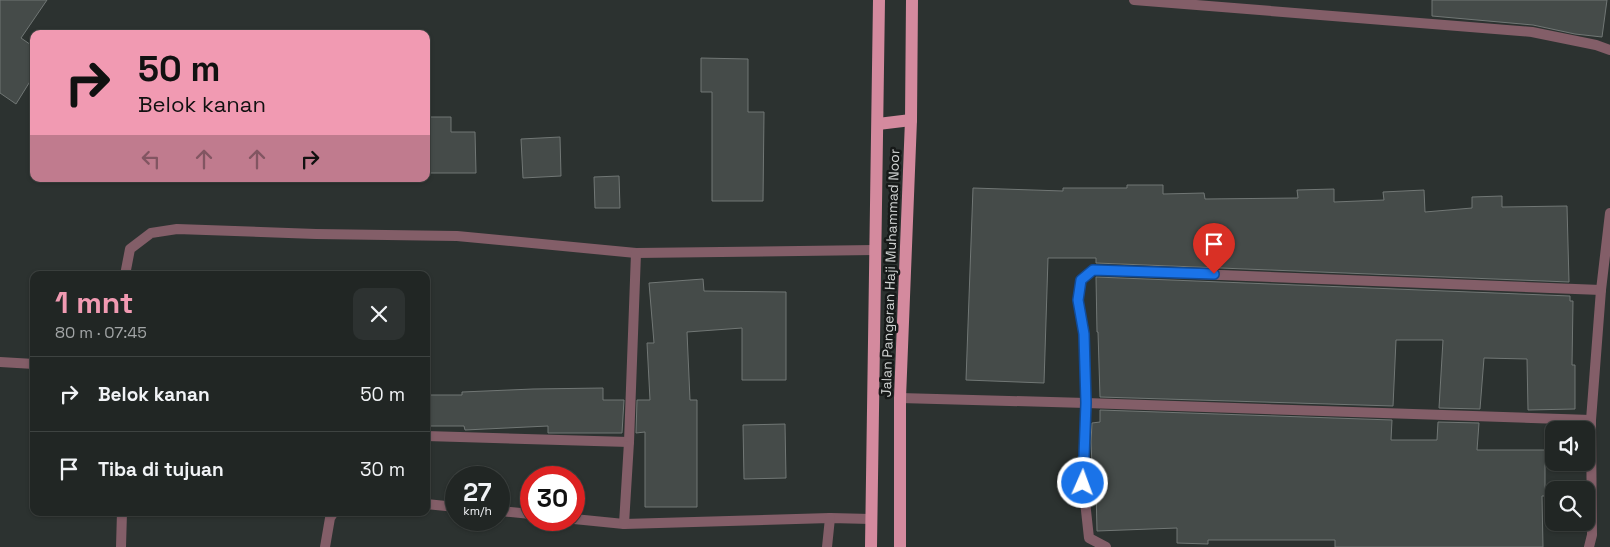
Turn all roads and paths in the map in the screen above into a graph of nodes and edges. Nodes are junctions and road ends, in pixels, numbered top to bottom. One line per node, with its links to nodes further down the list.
1 (879, 0): 6 (main road, Jalan Pangeran Haji Muhammad Noor)
2 (912, 0): 5 (main road, Jalan Pangeran Haji Muhammad Noor)
3 (1134, 0): 4 (street)
4 (1610, 50)
5 (911, 120): 6 (main road); 14 (main road, Jalan Pangeran Haji Muhammad Noor)
6 (878, 124): 8 (main road, Jalan Pangeran Haji Muhammad Noor)
7 (1610, 213): 11 (street)
8 (874, 250): 9 (street); 25 (main road, Jalan Pangeran Haji Muhammad Noor)
9 (636, 253): 10 (street); 18 (street)
10 (126, 271)
11 (1601, 290): 15 (street); 16 (street)
12 (0, 362): 13 (street)
13 (30, 364)
14 (900, 398): 15 (street); 31 (main road, Jalan Pangeran Haji Muhammad Noor)
15 (1086, 403): 16 (street); 32 (street)
16 (1590, 420): 33 (street)
17 (430, 436): 18 (street)
18 (629, 442): 26 (street)
19 (430, 504): 20 (street)
20 (445, 506)
21 (122, 516): 27 (street)
22 (331, 516): 28 (street)
23 (830, 518): 25 (street); 26 (street); 29 (street)
24 (585, 519): 26 (street)
25 (872, 519): 30 (main road, Jalan Pangeran Haji Muhammad Noor)
26 (624, 524)
27 (121, 547)
28 (325, 547)
29 (827, 547)
30 (871, 547)
31 (900, 547)
32 (1106, 547)
33 (1589, 547)

